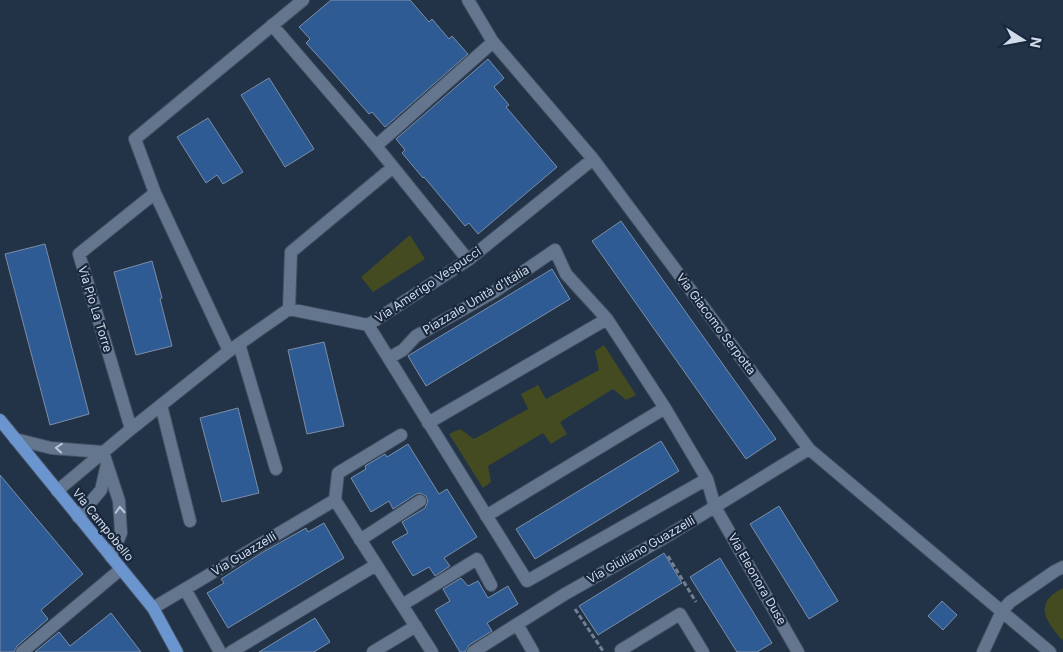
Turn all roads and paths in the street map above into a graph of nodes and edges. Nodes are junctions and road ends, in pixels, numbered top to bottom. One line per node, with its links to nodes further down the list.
1 (303, 0): 3 (street)
2 (468, 0): 4 (street, Via Giacomo Serpotta)
3 (272, 25): 5 (street); 8 (street)
4 (493, 42): 5 (street); 6 (street, Via Giacomo Serpotta)
5 (376, 146): 7 (street)
6 (593, 159): 9 (street, Via Amerigo Vespucci); 22 (street, Via Giacomo Serpotta)
7 (392, 168): 9 (street); 10 (street)
8 (155, 193): 13 (street); 19 (street, Via Pio La Torre)
9 (468, 260): 12 (street, Via Amerigo Vespucci)
10 (289, 309): 12 (street, Via Amerigo Vespucci); 13 (street)
11 (607, 319): 14 (street, Piazzale Unità d'Italia); 16 (street, Piazzale Unità d'Italia); 18 (street)
12 (368, 325): 14 (street)
13 (234, 347): 15 (street); 24 (street)
14 (389, 358): 18 (street)
15 (161, 405): 19 (street); 32 (street)
16 (666, 408): 25 (street, Piazzale Unità d'Italia); 30 (street)
17 (0, 420): 21 (main road, Via Campobello)
18 (428, 423): 30 (street)
19 (131, 429): 23 (street)
20 (401, 435): 27 (street)
21 (15, 439): 23 (street, one-way to 21); 26 (main road, Via Campobello)
22 (809, 449): 29 (street, Via Giuliano Guazzelli); 45 (street, Via Giacomo Serpotta)
23 (105, 458): 26 (street); 31 (street); 35 (street, one-way to 23)
24 (276, 469)
25 (707, 479): 29 (street, Piazzale Unità d'Italia); 30 (street)
26 (58, 491): 31 (main road, Via Campobello)
27 (335, 500): 33 (street); 40 (street, Via Guazzelli)
28 (420, 501): 33 (street)
29 (715, 507): 34 (street, Via Giuliano Guazzelli); 59 (street, Via Eleonora Duse)
30 (486, 516)
31 (78, 517): 35 (main road, Via Campobello)
32 (190, 521)
33 (360, 540): 36 (street)
34 (659, 541): 41 (street, Via Giuliano Guazzelli); 42 (path)
35 (111, 557): 38 (main road, Via Campobello)
36 (376, 565): 43 (street); 51 (street)
37 (1063, 568): 45 (street)
38 (121, 569): 44 (main road, Via Campobello); 48 (street)
39 (491, 585): 43 (street)
40 (185, 589): 44 (street, Via Guazzelli); 50 (street)
41 (565, 594): 46 (street, Via Giuliano Guazzelli); 56 (path)
42 (697, 603)
43 (402, 605): 47 (street)
44 (153, 608): 49 (main road, Via Campobello)
45 (1002, 611): 60 (street); 61 (street, Via Giacomo Serpotta)
46 (517, 624): 54 (street, Via Giuliano Guazzelli); 55 (street)
47 (416, 626): 52 (street); 53 (street)
48 (22, 652)
49 (177, 652)
50 (220, 652)
51 (231, 652)
52 (373, 652)
53 (432, 652)
54 (473, 652)
55 (533, 652)
56 (603, 652)
57 (622, 652): 58 (street)
58 (703, 652)
59 (798, 652)
60 (983, 652)
61 (1050, 652)

